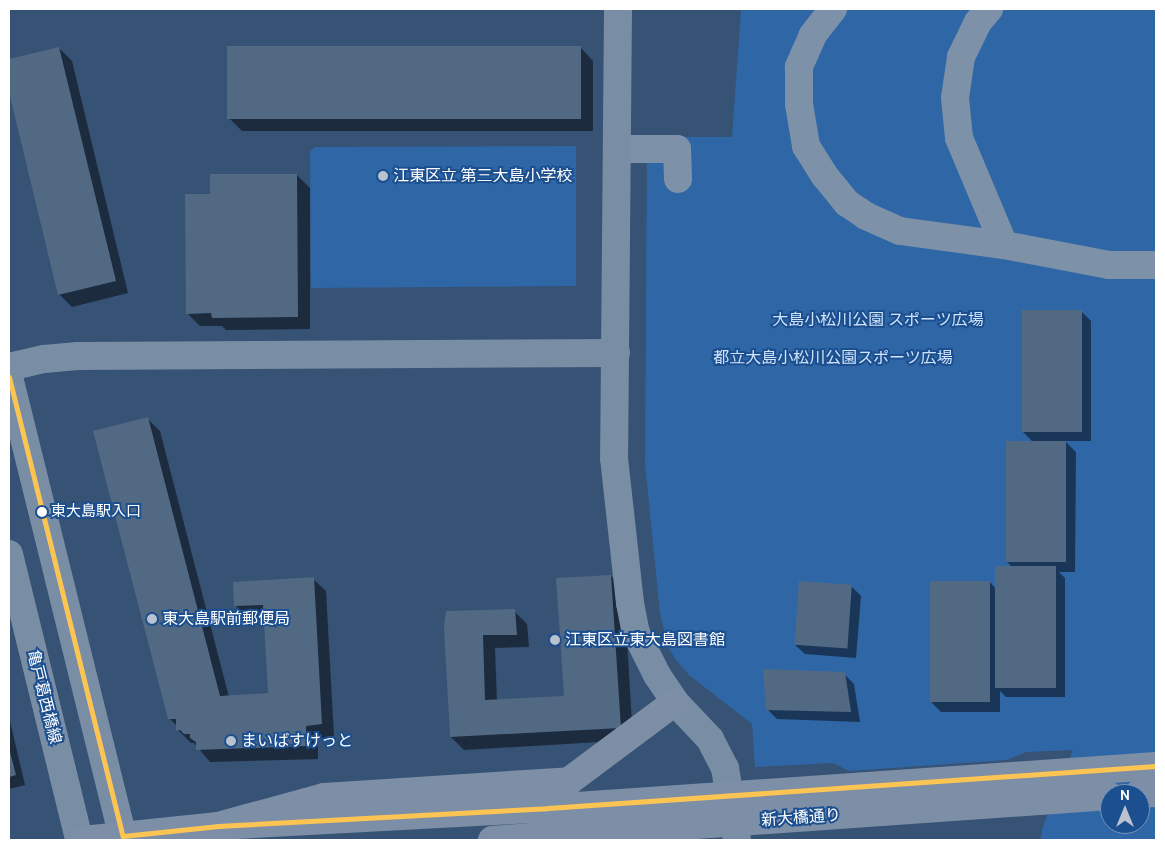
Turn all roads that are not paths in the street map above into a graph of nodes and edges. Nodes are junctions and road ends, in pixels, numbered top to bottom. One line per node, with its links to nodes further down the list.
1 (618, 9): 4 (street)
2 (833, 9): 6 (street)
3 (989, 9): 6 (street)
4 (617, 149): 5 (street); 8 (street)
5 (678, 179)
6 (1004, 245): 7 (street)
7 (1156, 265)
8 (616, 353): 9 (street); 12 (street)
9 (9, 367)
10 (9, 377): 16 (street)
11 (9, 554): 17 (street, 亀戸葛西橋線)
12 (675, 702): 15 (main road); 20 (street)
13 (1156, 766): 15 (main road, 新大橋通り, bridge)
14 (1100, 797): 19 (main road, 新大橋通り, bridge)
15 (218, 826): 16 (main road, 新大橋通り)
16 (123, 838): 18 (main road, 新大橋通り)
17 (79, 840)
18 (83, 840)
19 (492, 840)
20 (737, 840)

